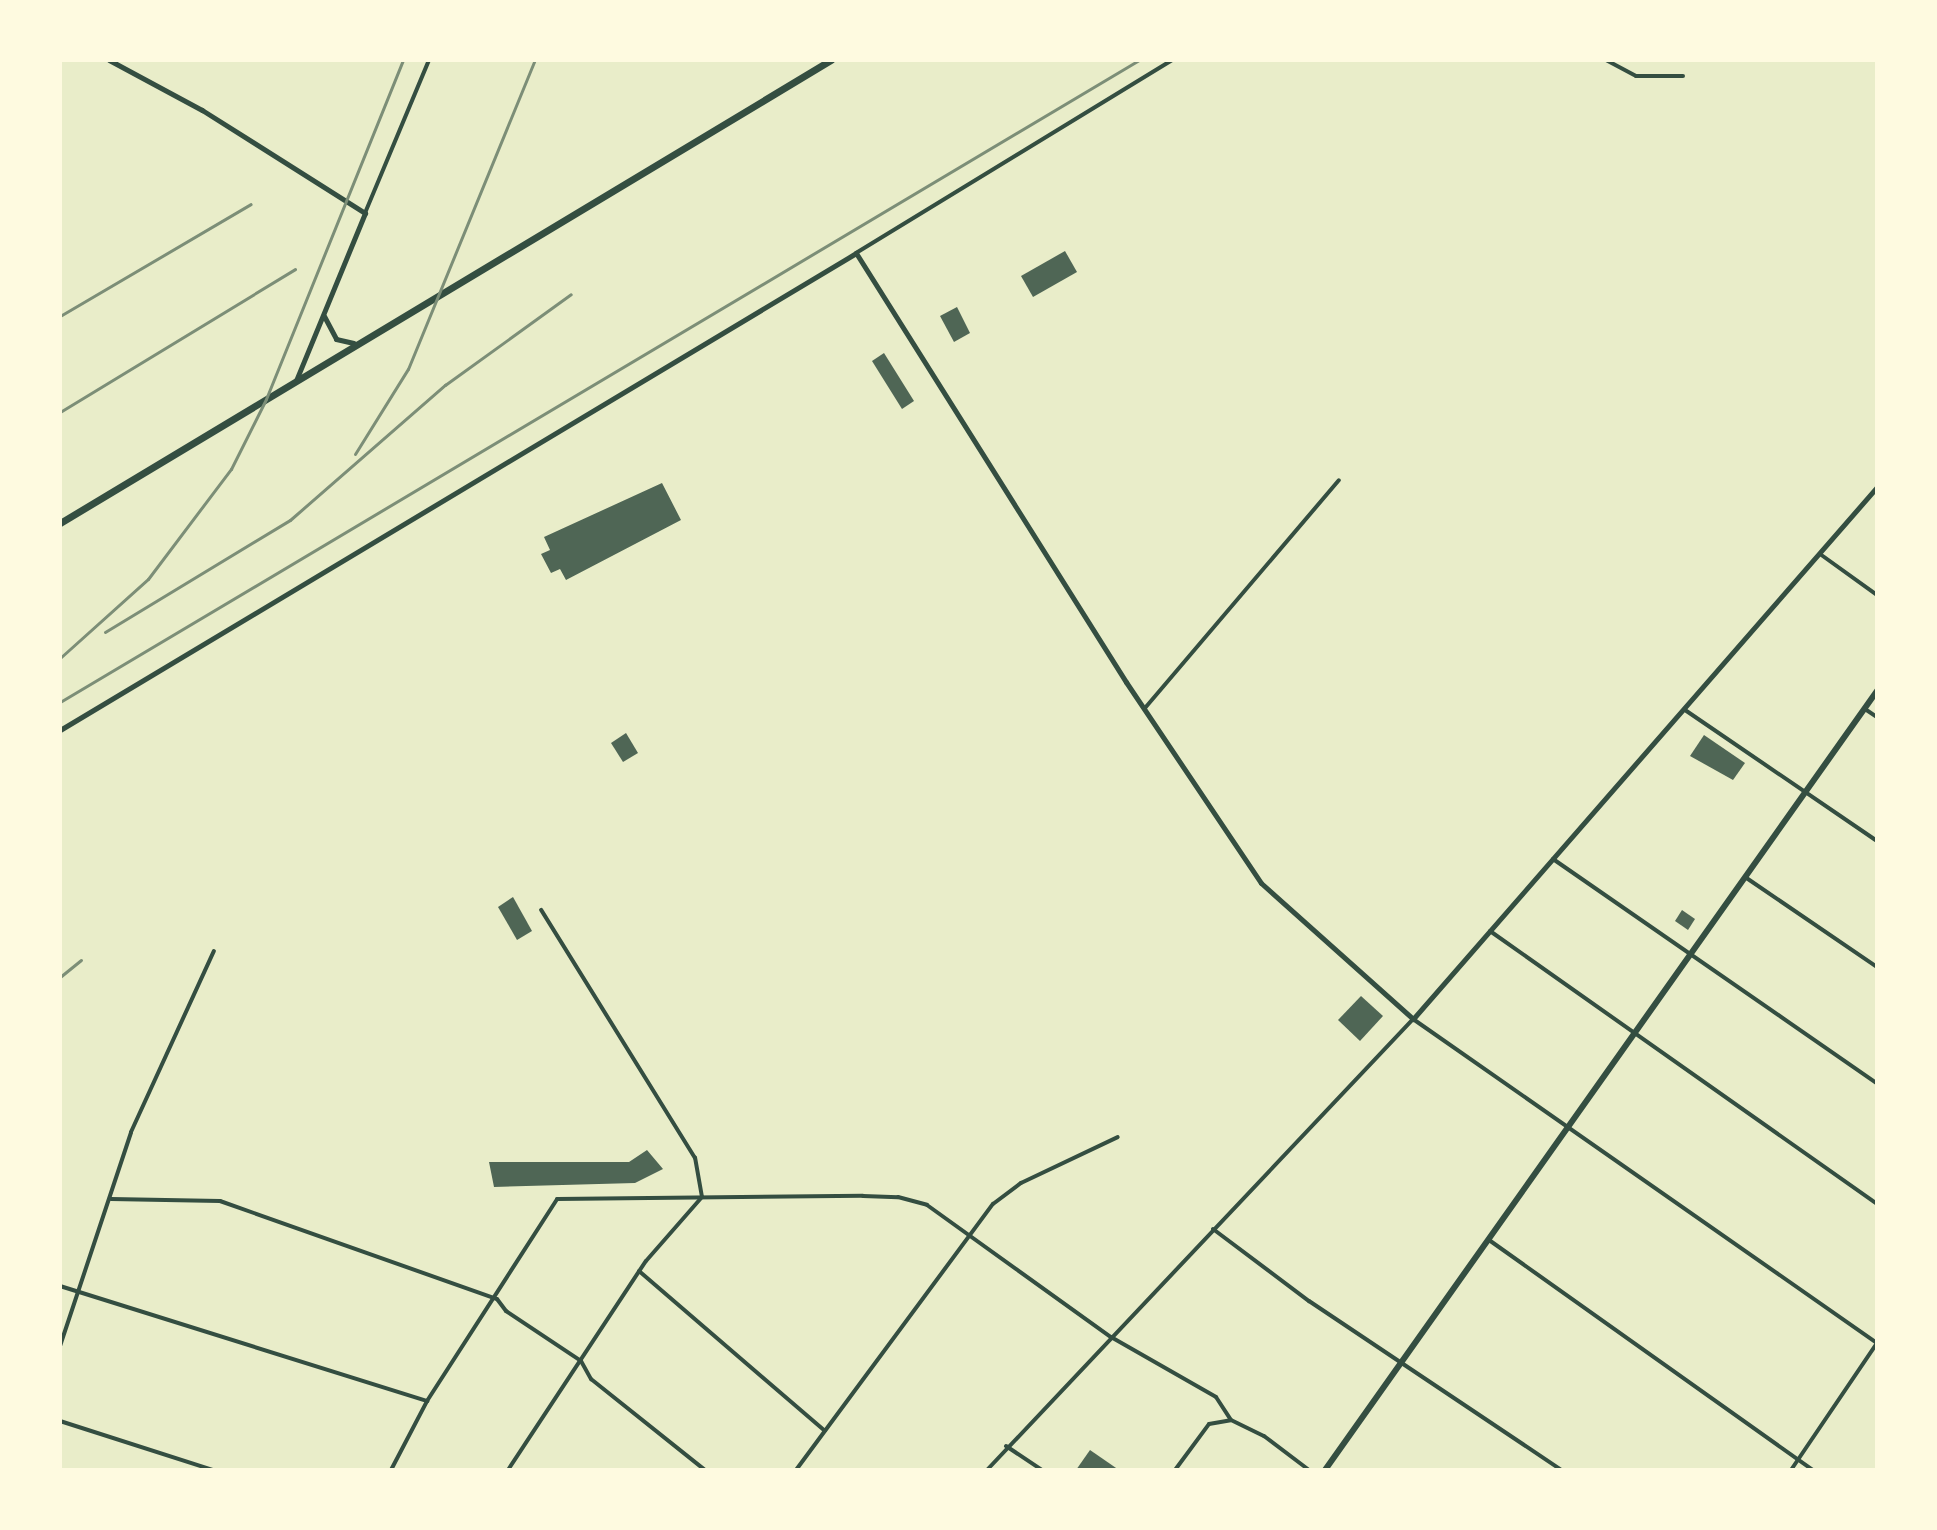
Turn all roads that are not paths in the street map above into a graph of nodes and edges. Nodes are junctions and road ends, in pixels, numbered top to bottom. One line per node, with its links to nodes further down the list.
1 (109, 60): 7 (street)
2 (429, 60): 7 (street)
3 (831, 60): 10 (main road)
4 (1172, 60): 8 (street)
5 (1606, 60): 6 (street)
6 (1683, 76)
7 (365, 213): 9 (street)
8 (856, 253): 18 (street); 22 (street)
9 (324, 315): 10 (street); 11 (street)
10 (354, 343): 11 (main road)
11 (296, 380): 14 (main road)
12 (1339, 480): 18 (street)
13 (1877, 487): 15 (street)
14 (60, 523)
15 (1820, 554): 16 (street); 20 (street)
16 (1877, 595)
17 (1877, 691): 19 (main road)
18 (1145, 708): 32 (street)
19 (1865, 709): 21 (street); 23 (main road)
20 (1685, 710): 23 (street); 25 (street)
21 (1877, 717)
22 (60, 730)
23 (1806, 791): 24 (street); 26 (main road)
24 (1877, 841)
25 (1553, 859): 28 (street); 30 (street)
26 (1745, 877): 30 (main road); 31 (street)
27 (541, 910): 37 (street)
28 (1490, 931): 32 (street); 33 (street)
29 (214, 951): 38 (street)
30 (1689, 955): 33 (main road); 34 (street)
31 (1877, 967)
32 (1413, 1019): 35 (street); 40 (street)
33 (1632, 1034): 35 (main road); 39 (street)
34 (1877, 1083)
35 (1566, 1124): 42 (main road); 48 (street)
36 (1118, 1137): 41 (street)
37 (702, 1197): 41 (street); 43 (street); 46 (street)
38 (111, 1199): 45 (street); 46 (street)
39 (1877, 1204)
40 (1213, 1229): 47 (street); 51 (street)
41 (969, 1232): 47 (street); 55 (street)
42 (1487, 1239): 51 (main road); 57 (street)
43 (639, 1271): 50 (street); 55 (street)
44 (60, 1286): 45 (street)
45 (78, 1291): 49 (street); 52 (street)
46 (497, 1299): 50 (street); 52 (street)
47 (1111, 1337): 53 (street); 56 (street)
48 (1877, 1343): 57 (street)
49 (60, 1346)
50 (581, 1361): 60 (street); 61 (street)
51 (1402, 1362): 67 (main road); 68 (street)
52 (427, 1401): 59 (street)
53 (1231, 1420): 65 (street); 66 (street)
54 (60, 1421): 58 (street)
55 (825, 1431): 62 (street)
56 (1006, 1446): 63 (street); 64 (street)
57 (1798, 1460): 69 (street); 70 (street)
58 (213, 1470)
59 (391, 1470)
60 (508, 1470)
61 (705, 1470)
62 (796, 1470)
63 (987, 1470)
64 (1042, 1470)
65 (1175, 1470)
66 (1309, 1470)
67 (1325, 1470)
68 (1561, 1470)
69 (1791, 1470)
70 (1813, 1470)

